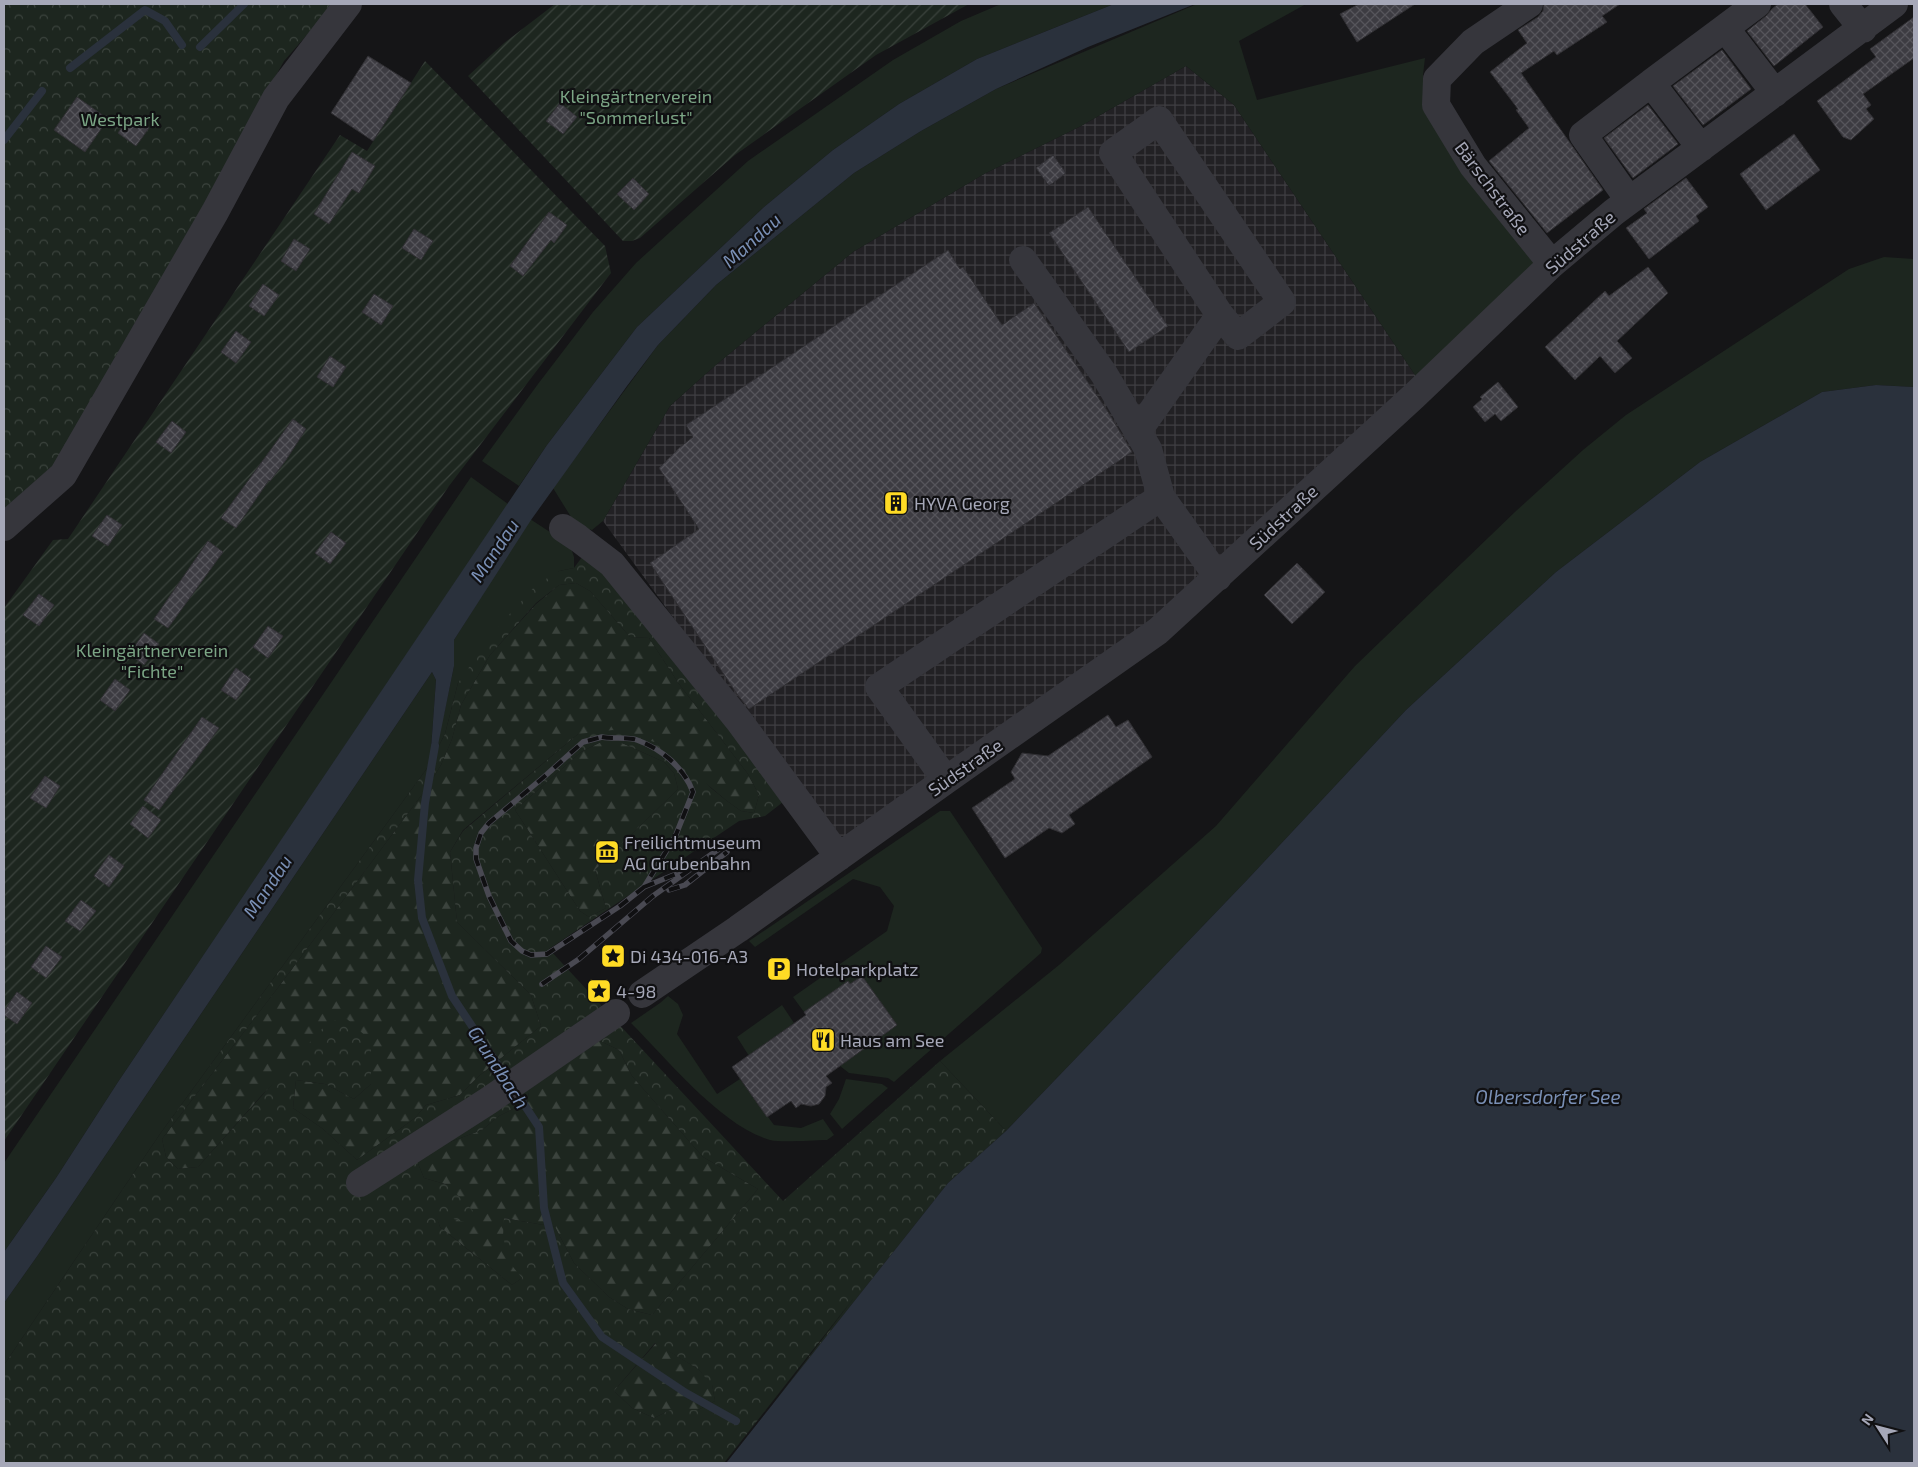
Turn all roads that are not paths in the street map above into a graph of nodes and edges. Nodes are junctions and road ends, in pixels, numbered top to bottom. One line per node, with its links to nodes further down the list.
1 (348, 4): 17 (street)
2 (1529, 4): 13 (street, Bärschstraße)
3 (1757, 4): 6 (street)
4 (1843, 4): 7 (street)
5 (1894, 4): 7 (street, Südstraße)
6 (1725, 28): 8 (street); 9 (street)
7 (1863, 29): 9 (street, Südstraße)
8 (1651, 84): 10 (street); 11 (street)
9 (1775, 94): 10 (street, Südstraße)
10 (1701, 148): 11 (street, Südstraße)
11 (1629, 200): 13 (street, Südstraße)
12 (1023, 260): 15 (street)
13 (1552, 264): 19 (street, Südstraße)
14 (1220, 315): 14 (street); 15 (street)
15 (1138, 431): 16 (street)
16 (1161, 498): 19 (street); 20 (street)
17 (4, 527)
18 (563, 528): 21 (street)
19 (1218, 577): 20 (street, Südstraße)
20 (946, 780): 21 (street, Südstraße)
21 (839, 856): 22 (street, Südstraße)
22 (642, 994)
23 (616, 1013): 24 (street)
24 (360, 1183)

